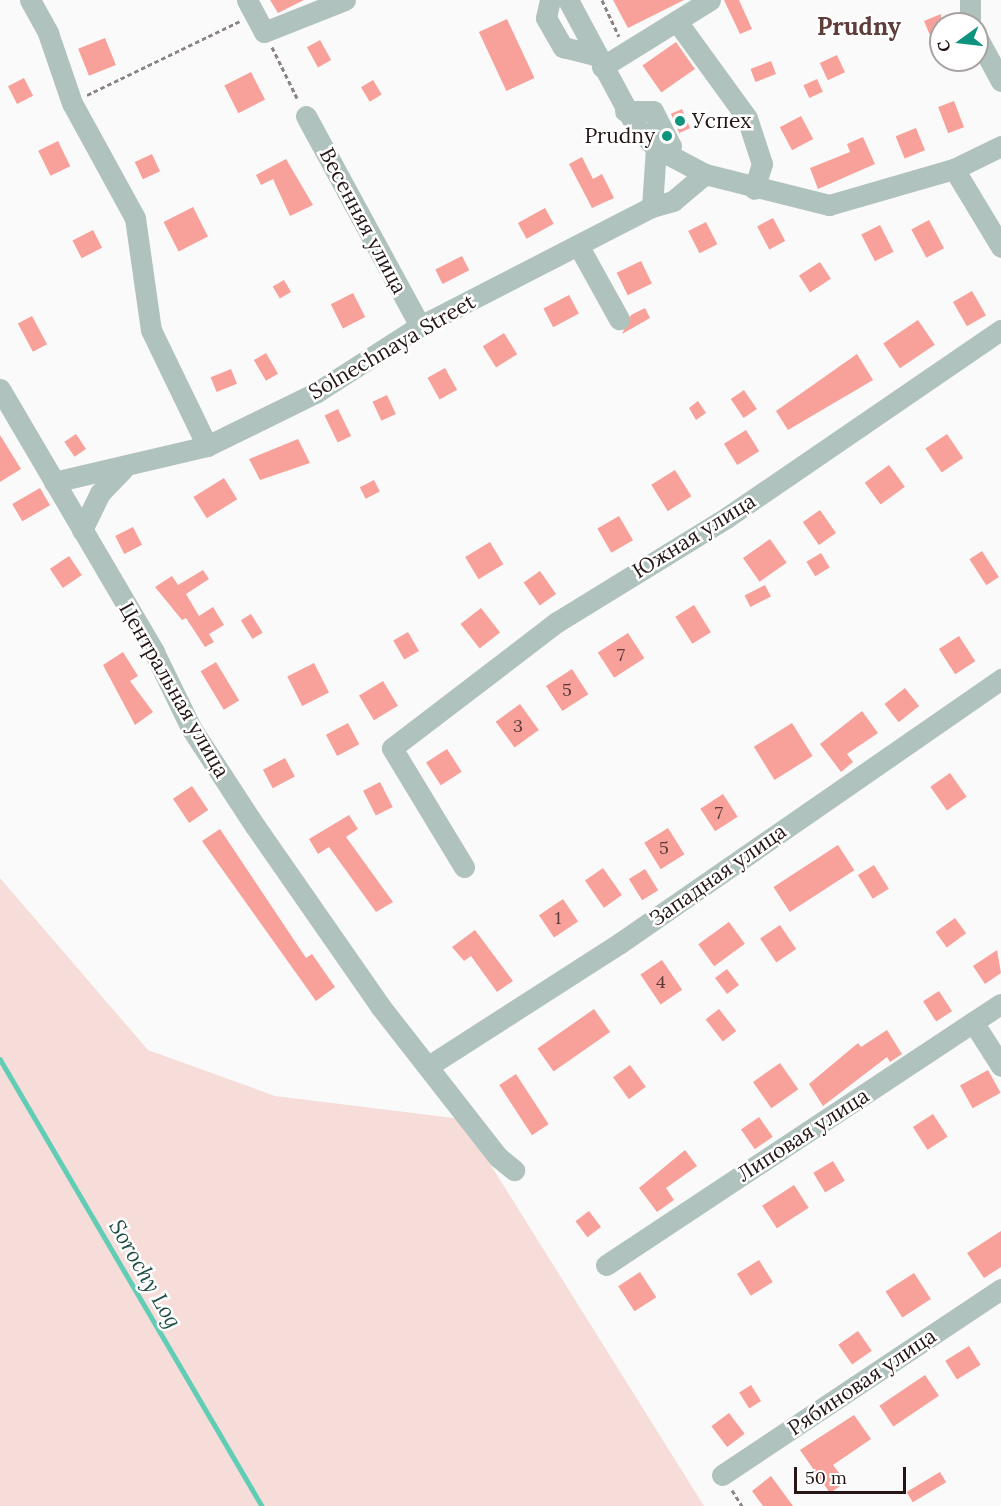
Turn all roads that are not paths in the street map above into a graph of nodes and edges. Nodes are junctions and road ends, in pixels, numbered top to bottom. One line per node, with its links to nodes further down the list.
1 (30, 0): 24 (street)
2 (345, 0): 6 (street)
3 (550, 0): 9 (street)
4 (568, 0): 9 (street)
5 (710, 0): 7 (street)
6 (255, 15)
7 (678, 23): 9 (street); 16 (street)
8 (989, 59): 10 (street)
9 (599, 61): 13 (street)
10 (1001, 81)
11 (306, 116): 21 (street, Весенняя улица)
12 (1001, 146): 14 (street)
13 (659, 150): 15 (street); 17 (street)
14 (954, 169): 16 (street); 19 (street)
15 (705, 174): 16 (street); 17 (street, Solnechnaya Street)
16 (754, 189)
17 (652, 207): 18 (street, Solnechnaya Street)
18 (578, 245): 20 (street); 21 (street, Solnechnaya Street)
19 (1001, 248)
20 (619, 319)
21 (420, 326): 24 (street, Solnechnaya Street)
22 (1001, 330): 29 (street, Южная улица)
23 (0, 389): 26 (street, Центральная улица)
24 (207, 446): 25 (street, Solnechnaya Street)
25 (123, 469): 26 (street, Solnechnaya Street); 27 (street)
26 (54, 482): 27 (street, Центральная улица)
27 (82, 530): 32 (street, Центральная улица)
28 (1001, 679): 32 (street, Западная улица)
29 (464, 867)
30 (1001, 1004): 31 (street, Липовая улица)
31 (973, 1022): 33 (street); 35 (street, Липовая улица)
32 (430, 1065): 34 (street, Центральная улица)
33 (1001, 1066)
34 (514, 1170)
35 (606, 1265)
36 (1001, 1288): 37 (street, Рябиновая улица)
37 (722, 1475)

